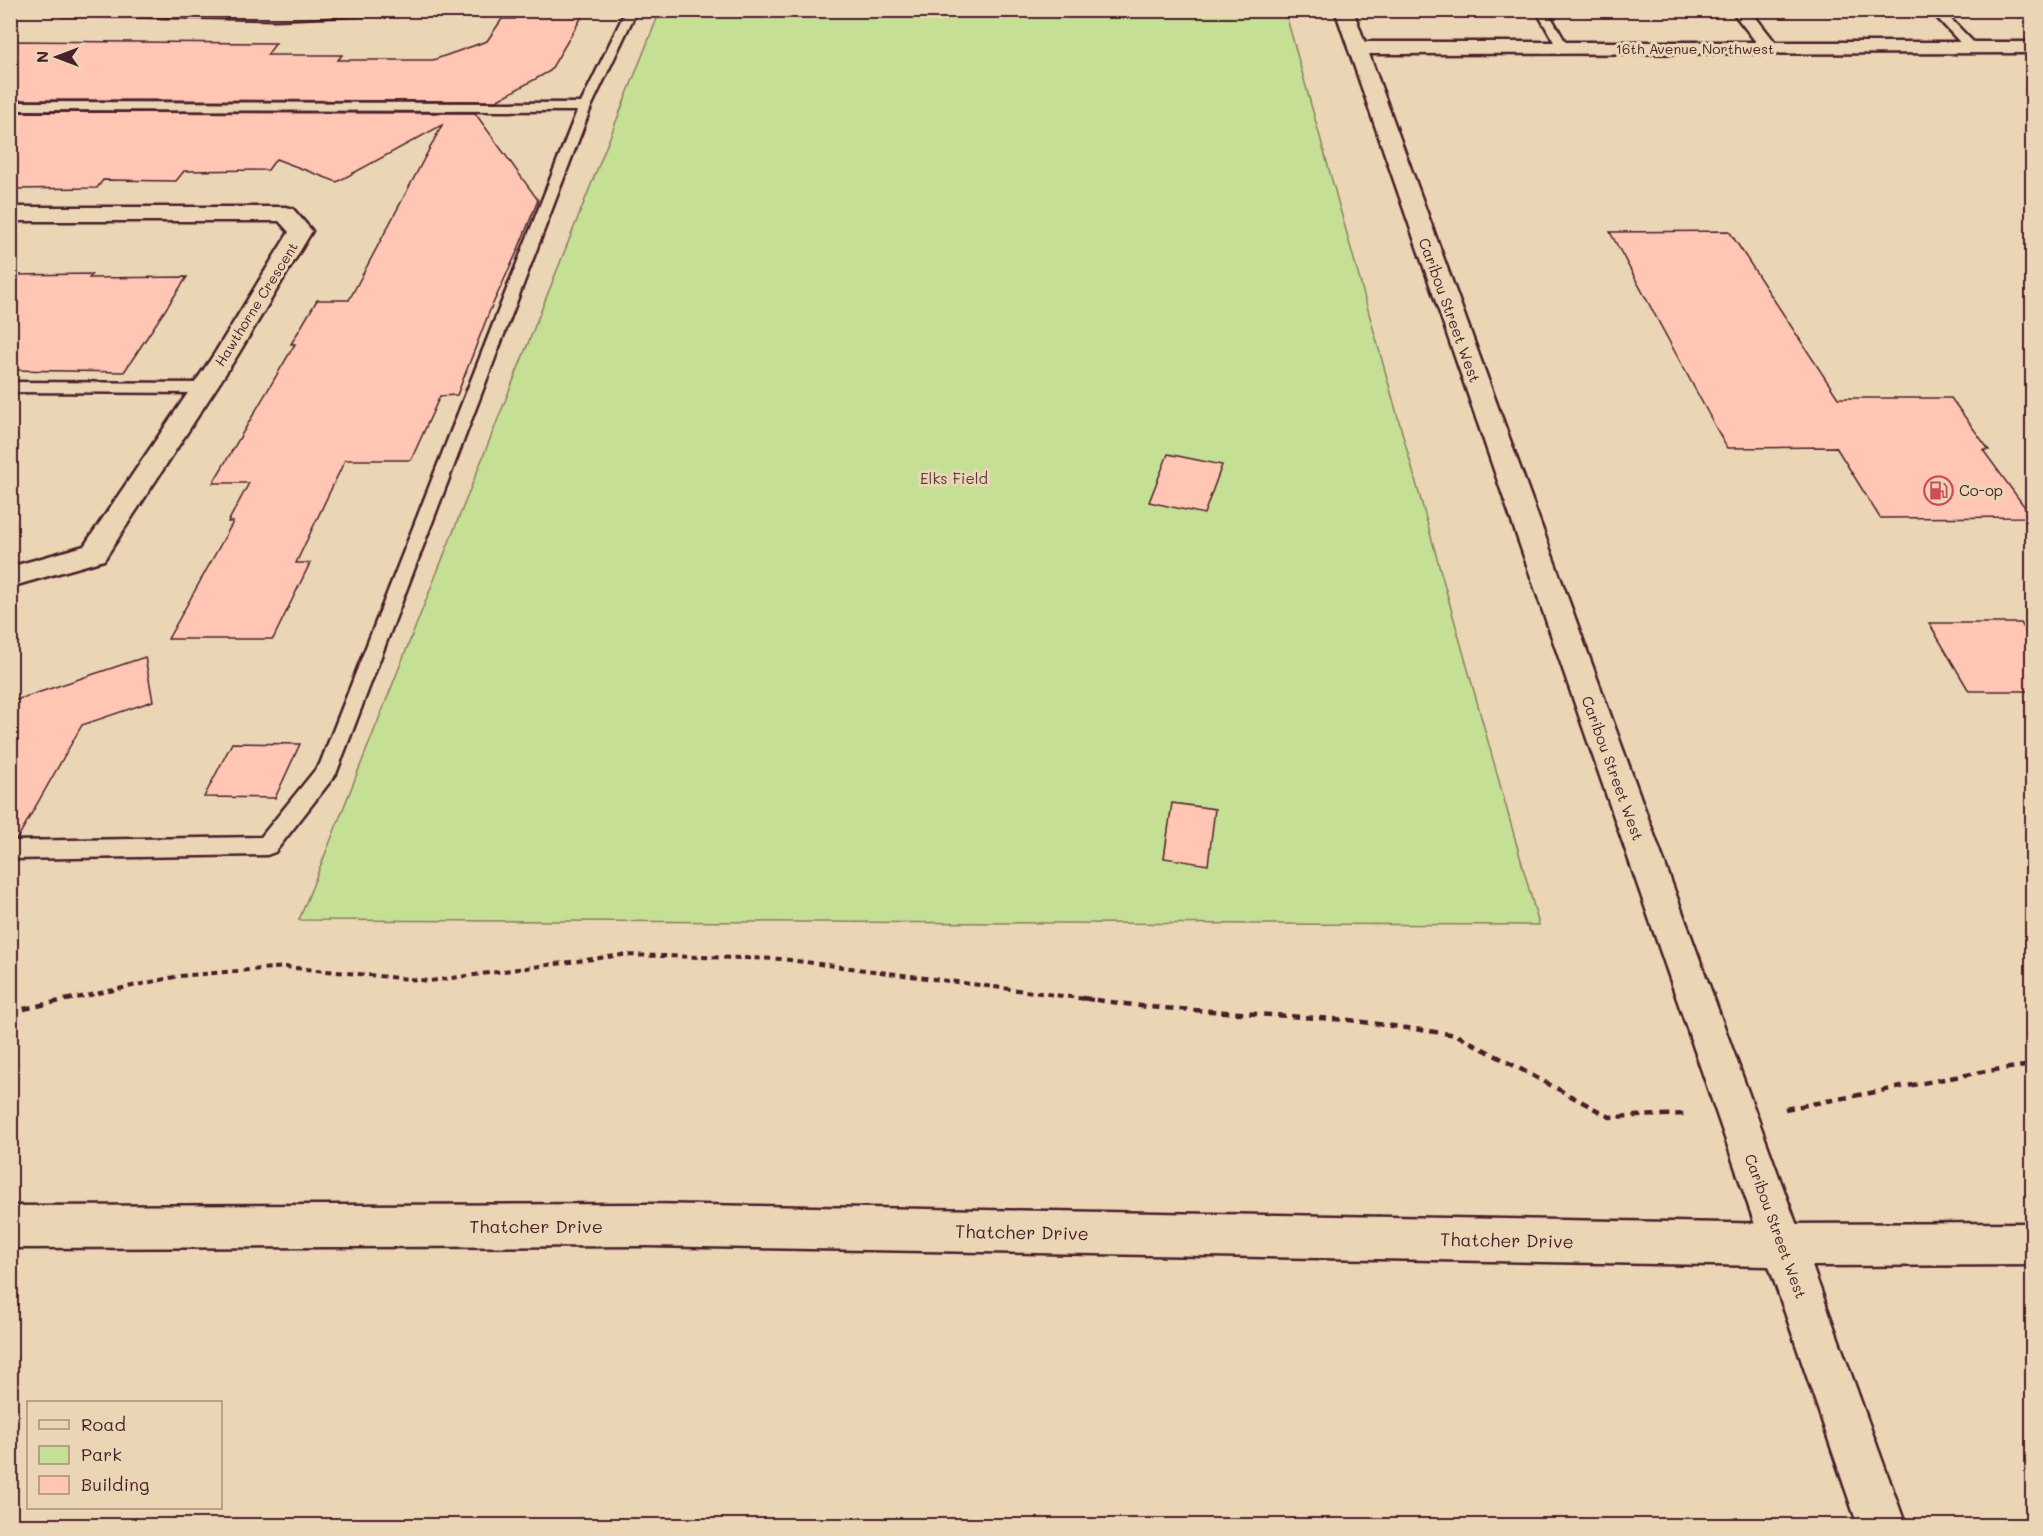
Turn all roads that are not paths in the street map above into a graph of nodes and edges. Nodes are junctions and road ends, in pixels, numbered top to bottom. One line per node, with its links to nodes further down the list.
1 (62, 10): 2 (street)
2 (372, 10)
3 (632, 10): 14 (lane)
4 (1344, 10): 8 (street, Caribou Street West)
5 (1541, 10): 9 (lane)
6 (1740, 10): 10 (street)
7 (1935, 10): 11 (lane)
8 (1357, 48): 9 (street, 16th Avenue Northwest); 22 (street, Caribou Street West)
9 (1563, 48): 10 (street, 16th Avenue Northwest)
10 (1770, 48): 11 (street, 16th Avenue Northwest)
11 (1972, 48): 12 (street, 16th Avenue Northwest)
12 (2032, 48)
13 (10, 106): 14 (lane)
14 (585, 107): 19 (lane)
15 (10, 214): 17 (street, Hawthorne Crescent)
16 (10, 387): 17 (lane)
17 (204, 388): 18 (street, Hawthorne Crescent)
18 (10, 577)
19 (10, 850)
20 (10, 1227): 22 (street, Thatcher Drive)
21 (2032, 1244): 22 (street, Thatcher Drive)
22 (1783, 1245): 23 (street, Caribou Street West)
23 (1882, 1526)

